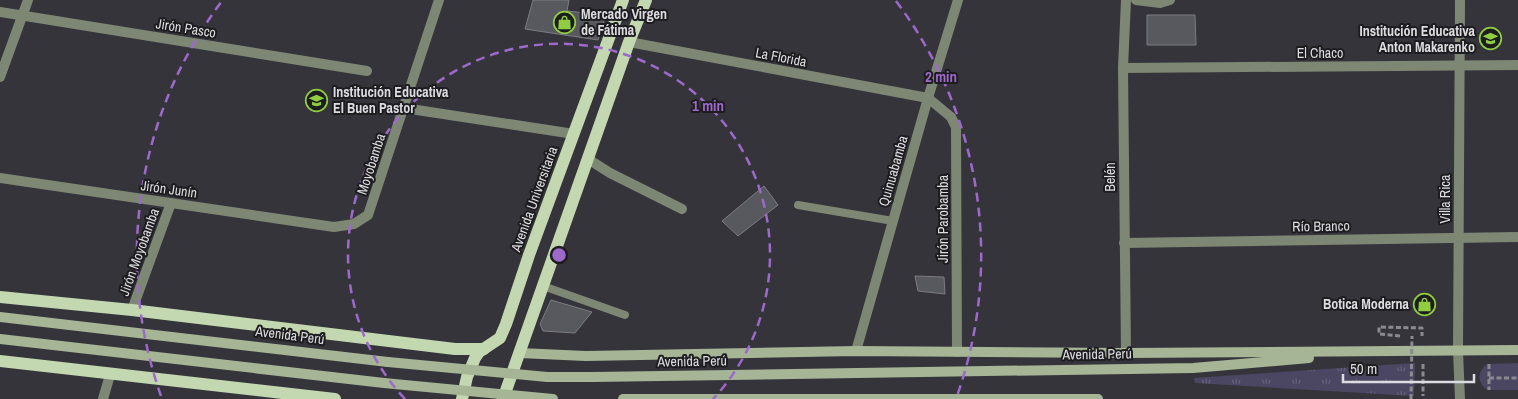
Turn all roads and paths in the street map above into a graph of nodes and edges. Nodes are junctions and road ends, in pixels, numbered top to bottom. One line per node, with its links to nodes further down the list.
1 (28, 0): 11 (street)
2 (439, 0): 19 (street, Moyobamba)
3 (623, 0): 20 (main road, Avenida Universitaria)
4 (646, 0): 12 (main road)
5 (958, 0): 18 (street, Quinuabamba)
6 (1126, 0): 15 (street, Belén)
7 (1136, 0): 8 (street)
8 (1170, 0)
9 (1460, 0): 14 (street, Villa Rica)
10 (0, 12): 11 (street, Jirón Pasco)
11 (22, 15): 16 (street, Jirón Pasco); 17 (street)
12 (629, 42): 18 (street, La Florida); 21 (main road)
13 (1518, 65): 14 (street, El Chaco)
14 (1460, 66): 15 (street, El Chaco); 29 (street, Villa Rica)
15 (1123, 68): 30 (street, Belén)
16 (367, 71)
17 (0, 77)
18 (928, 98): 26 (street, Quinuabamba); 42 (street, Jirón Parobamba)
19 (404, 108): 20 (street); 27 (street, Moyobamba)
20 (574, 134): 38 (main road, Avenida Universitaria)
21 (588, 159): 25 (street); 31 (main road)
22 (0, 178): 23 (street, Jirón Junín)
23 (171, 203): 27 (street, Jirón Junín); 33 (street, Jirón Moyobamba)
24 (798, 205): 26 (lane)
25 (682, 209)
26 (893, 221): 40 (street, Quinuabamba)
27 (334, 227)
28 (1518, 237): 29 (street, Río Branco)
29 (1459, 238): 30 (street, Río Branco); 41 (street, Villa Rica)
30 (1124, 243): 45 (street, Belén)
31 (543, 286): 34 (lane); 44 (main road)
32 (0, 297): 33 (main road, Avenida Perú)
33 (132, 310): 38 (main road, Avenida Perú)
34 (625, 315)
35 (0, 317): 43 (main road, Avenida Perú, bridge)
36 (1422, 336): 61 (path, bridge)
37 (0, 339): 58 (main road, bridge)
38 (484, 349): 56 (main road, Avenida Universitaria)
39 (1518, 350): 41 (main road, Avenida Perú)
40 (856, 351): 42 (main road, Avenida Perú); 44 (main road, Avenida Perú)
41 (1458, 351): 43 (main road, Avenida Perú); 62 (street, Villa Rica)
42 (957, 352): 45 (main road, Avenida Perú)
43 (1387, 352): 45 (main road, Avenida Perú)
44 (520, 353): 57 (main road)
45 (1126, 353)
46 (0, 361): 49 (main road)
47 (1423, 363): 53 (path)
48 (1489, 364): 50 (path)
49 (110, 375): 54 (street); 55 (main road)
50 (1489, 378): 51 (path); 52 (path)
51 (1518, 378)
52 (1489, 390)
53 (1423, 396)
54 (103, 399)
55 (335, 399)
56 (462, 399)
57 (503, 399)
58 (553, 399)
59 (623, 399): 60 (main road)
60 (1098, 399)
61 (1411, 399)
62 (1460, 399)

